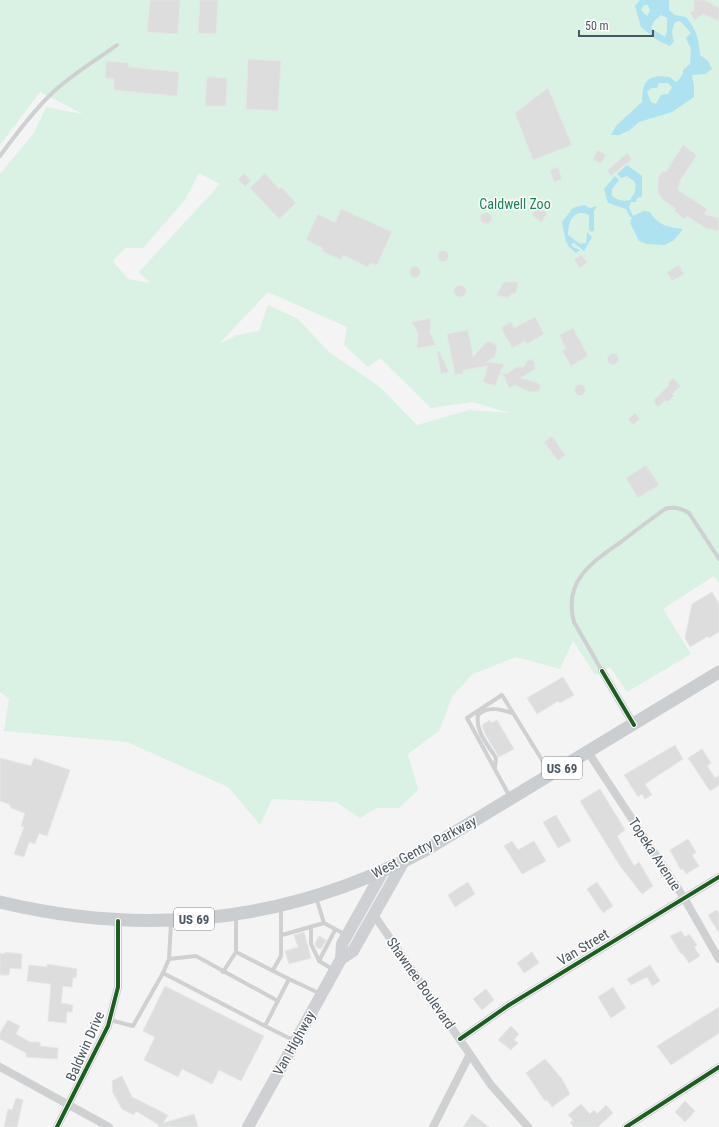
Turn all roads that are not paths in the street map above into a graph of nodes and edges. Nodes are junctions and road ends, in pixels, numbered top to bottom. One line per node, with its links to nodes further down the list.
1 (118, 45): 2 (lane)
2 (0, 156)
3 (719, 559): 4 (lane)
4 (602, 671): 7 (street)
5 (719, 672): 7 (main road, West Gentry Parkway / US 69)
6 (513, 713): 9 (lane); 9 (lane); 10 (lane)
7 (634, 725): 8 (main road, West Gentry Parkway / US 69)
8 (588, 752): 10 (main road, West Gentry Parkway / US 69); 16 (street, Topeka Avenue)
9 (494, 768): 11 (lane)
10 (551, 775): 11 (main road, West Gentry Parkway / US 69)
11 (511, 799): 12 (main road, West Gentry Parkway / US 69)
12 (404, 861): 13 (main road, West Gentry Parkway / US 69); 20 (main road, Van Highway)
13 (383, 871): 15 (main road, West Gentry Parkway / US 69); 27 (main road, Van Highway)
14 (719, 877): 16 (street, Van Street)
15 (315, 897): 18 (main road, West Gentry Parkway / US 69); 23 (lane)
16 (684, 898): 30 (street, Topeka Avenue); 41 (street, Van Street)
17 (0, 902): 22 (main road, West Gentry Parkway / US 69)
18 (281, 906): 19 (main road, West Gentry Parkway / US 69); 26 (lane)
19 (236, 914): 21 (main road, West Gentry Parkway / US 69); 28 (lane)
20 (374, 915): 32 (main road, Van Highway); 41 (street, Shawnee Boulevard)
21 (171, 920): 22 (main road, West Gentry Parkway / US 69); 29 (lane)
22 (118, 921): 39 (street, Baldwin Drive)
23 (324, 923): 24 (lane); 25 (lane)
24 (311, 927): 26 (lane); 31 (lane)
25 (335, 930): 27 (lane); 31 (lane)
26 (282, 935): 33 (lane)
27 (347, 936): 32 (main road, Van Highway)
28 (236, 952): 33 (lane); 34 (lane)
29 (169, 959): 34 (lane); 35 (lane)
30 (719, 959)
31 (319, 961): 32 (lane)
32 (338, 965): 37 (main road, Van Highway)
33 (273, 970): 36 (lane)
34 (224, 972): 38 (lane)
35 (163, 974): 39 (lane); 40 (lane)
36 (289, 979): 37 (lane); 38 (lane)
37 (322, 994): 42 (main road, Van Highway)
38 (278, 1001): 40 (lane)
39 (110, 1020): 46 (street, Baldwin Drive)
40 (265, 1026): 42 (lane)
41 (460, 1039): 43 (street, Shawnee Boulevard)
42 (296, 1041): 49 (main road, Van Highway)
43 (470, 1054): 50 (street); 51 (street, Shawnee Boulevard)
44 (0, 1066): 46 (street)
45 (719, 1067): 52 (street)
46 (69, 1105): 47 (street, Baldwin Drive); 48 (street)
47 (57, 1127)
48 (109, 1127)
49 (248, 1127)
50 (433, 1127)
51 (528, 1127)
52 (626, 1127)

